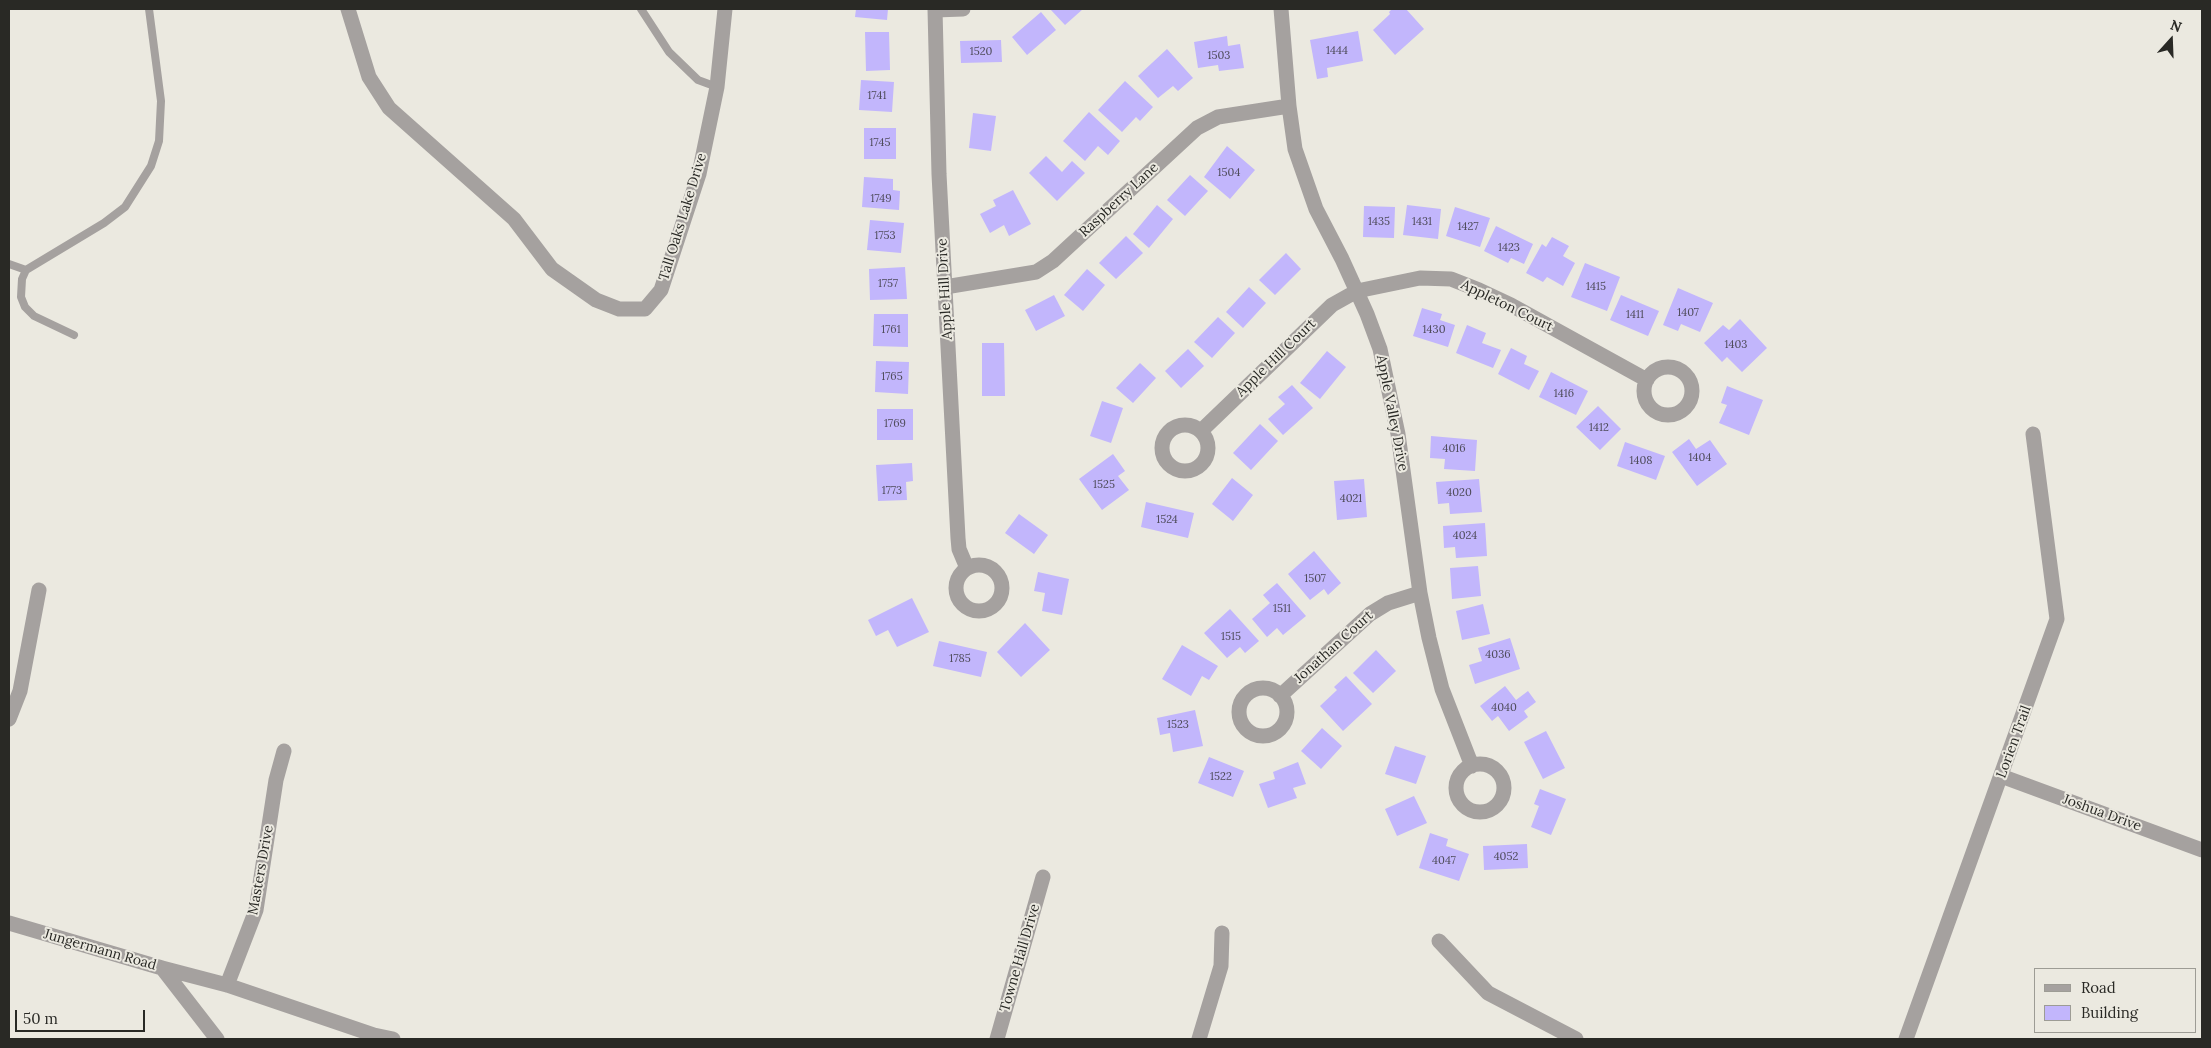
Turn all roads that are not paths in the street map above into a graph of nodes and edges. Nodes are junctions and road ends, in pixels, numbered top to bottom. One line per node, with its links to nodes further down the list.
1 (149, 9): 11 (lane)
2 (348, 9): 8 (street, Tall Oaks Lake Drive)
3 (641, 9): 8 (lane)
4 (725, 9): 8 (street, Tall Oaks Lake Drive)
5 (935, 9): 6 (street); 12 (street, Apple Hill Drive)
6 (964, 9)
7 (1281, 9): 9 (street, Apple Valley Drive)
8 (717, 87)
9 (1289, 106): 12 (street, Raspberry Lane); 13 (street, Apple Valley Drive)
10 (9, 264): 11 (lane)
11 (26, 270): 14 (lane)
12 (946, 287): 18 (street, Apple Hill Drive)
13 (1357, 292): 15 (street, Appleton Court); 16 (street, Apple Hill Court); 20 (street, Apple Valley Drive)
14 (74, 335)
15 (1647, 380)
16 (1201, 431)
17 (2033, 434): 25 (street, Lorien Trail)
18 (967, 568)
19 (39, 590): 22 (street)
20 (1420, 593): 21 (street, Jonathan Court); 24 (street, Apple Valley Drive)
21 (1280, 696)
22 (9, 719)
23 (284, 751): 32 (street, Masters Drive)
24 (1472, 766)
25 (2001, 776): 26 (street, Joshua Drive); 38 (street, Lorien Trail)
26 (2202, 850)
27 (1043, 877): 35 (street, Towne Hall Drive)
28 (9, 923): 31 (street, Jungermann Road)
29 (1222, 933): 36 (street)
30 (1439, 941): 37 (street)
31 (162, 968): 32 (street); 33 (street, Jungermann Road)
32 (226, 985): 34 (street)
33 (217, 1039)
34 (393, 1039)
35 (997, 1039)
36 (1198, 1039)
37 (1576, 1039)
38 (1906, 1039)

